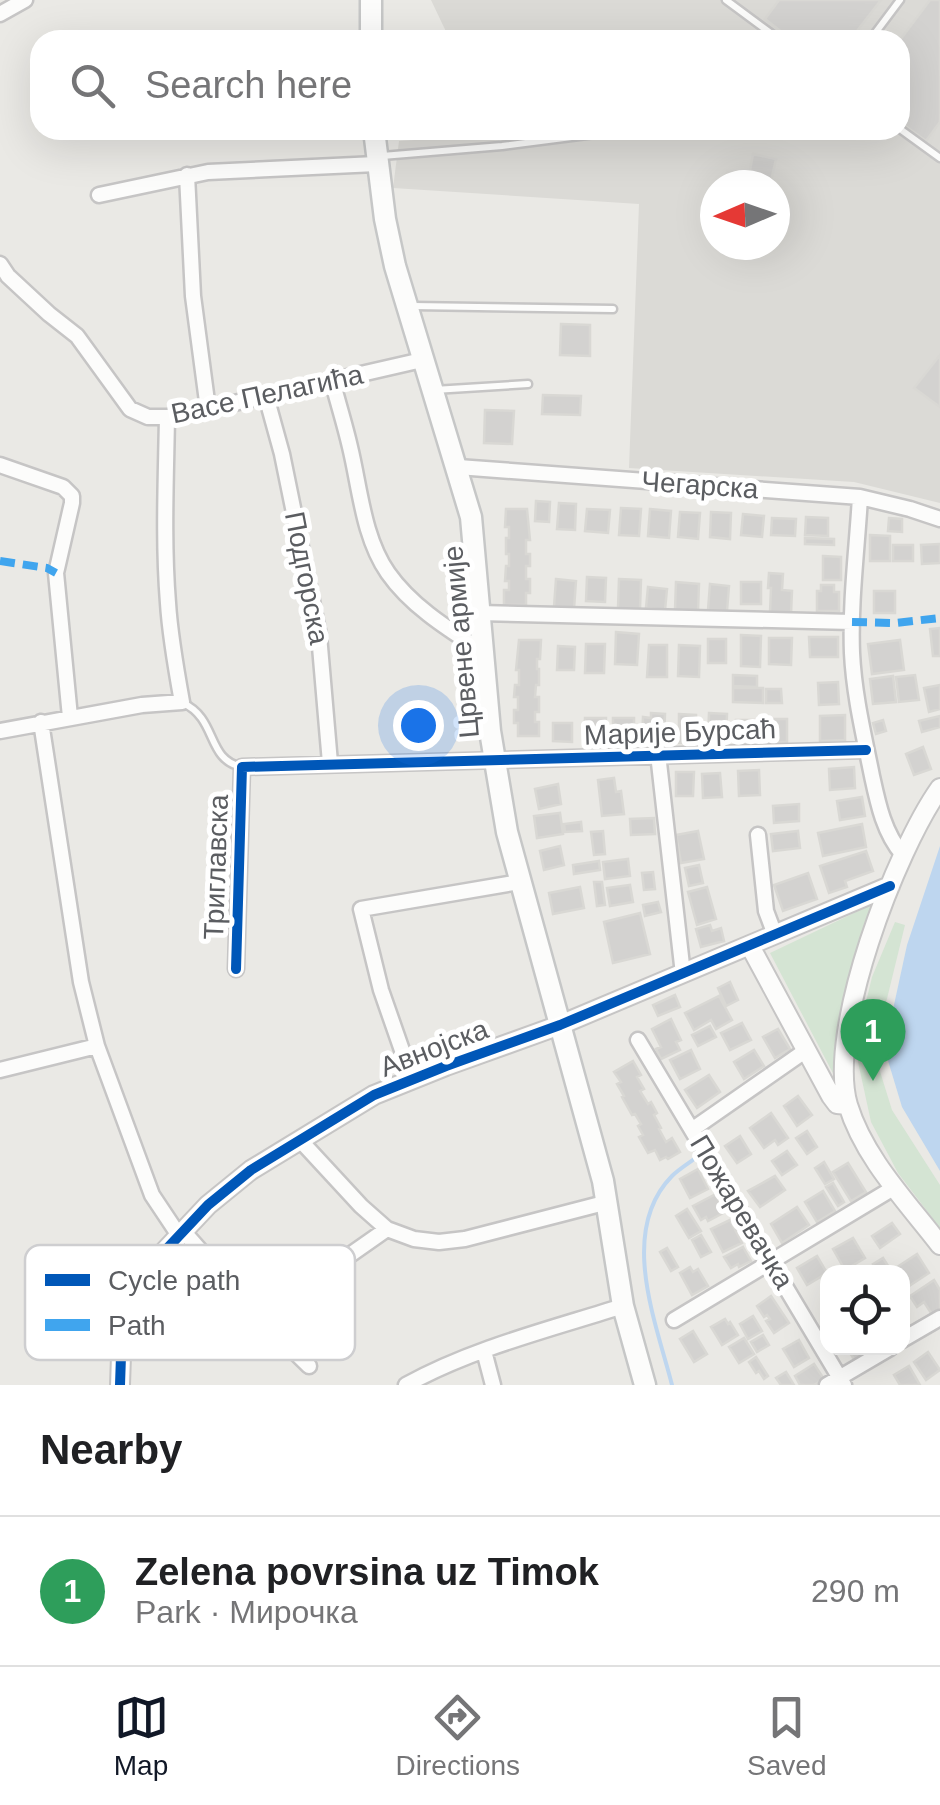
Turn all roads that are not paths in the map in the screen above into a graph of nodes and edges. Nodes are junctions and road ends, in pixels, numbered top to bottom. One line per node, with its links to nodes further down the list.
1 (25, 0): 5 (street)
2 (371, 0): 6 (main road)
3 (726, 0): 7 (lane)
4 (900, 0): 8 (lane)
5 (0, 14)
6 (371, 30)
7 (766, 30)
8 (878, 30)
9 (910, 136): 12 (lane)
10 (375, 140): 13 (main road, Црвене армије)
11 (548, 140): 13 (lane)
12 (940, 158)
13 (376, 160): 14 (street); 17 (main road, Црвене армије)
14 (186, 176): 15 (street); 24 (street)
15 (99, 195)
16 (0, 264): 25 (street, Васе Пелагића)
17 (406, 306): 18 (lane); 19 (main road, Црвене армије)
18 (613, 309)
19 (422, 360): 20 (street, Васе Пелагића); 22 (main road, Црвене армије)
20 (332, 380): 23 (street, Васе Пелагића); 32 (street)
21 (528, 384): 22 (lane)
22 (432, 390): 27 (main road, Црвене армије)
23 (266, 396): 24 (street, Васе Пелагића); 40 (street, Подгорска)
24 (208, 408): 25 (street, Васе Пелагића)
25 (167, 416): 33 (street)
26 (0, 465): 34 (street)
27 (458, 466): 28 (street, Чегарска); 30 (main road, Црвене армије)
28 (860, 498): 29 (street, Чегарска); 31 (street)
29 (940, 520)
30 (479, 612): 31 (street); 32 (main road, Црвене армије)
31 (852, 622): 37 (street)
32 (482, 652): 39 (main road, Црвене армије)
33 (182, 702): 34 (street); 41 (lane)
34 (70, 717): 35 (street)
35 (40, 722): 36 (street); 53 (street)
36 (0, 731)
37 (866, 750): 38 (street, Марије Бурсаћ); 44 (street)
38 (658, 754): 39 (street, Марије Бурсаћ); 50 (street)
39 (494, 759): 40 (street, Марије Бурсаћ); 45 (main road, Црвене армије)
40 (330, 764): 41 (street, Марије Бурсаћ)
41 (242, 767): 49 (street, Триглавска)
42 (940, 788): 44 (street)
43 (758, 835): 47 (street)
44 (903, 855): 46 (street)
45 (519, 882): 51 (main road, Црвене армије); 56 (street)
46 (890, 886): 47 (street, Авнојска); 57 (street)
47 (775, 935): 48 (street, Авнојска)
48 (750, 946): 50 (street, Авнојска); 54 (street)
49 (236, 969)
50 (683, 974): 51 (street, Авнојска)
51 (560, 1025): 56 (street, Авнојска); 61 (main road, Црвене армије)
52 (638, 1040): 58 (street, Пожаревачка)
53 (97, 1046): 55 (street); 63 (street)
54 (806, 1051): 57 (street); 58 (street)
55 (0, 1070)
56 (412, 1078): 59 (street, Авнојска)
57 (848, 1106): 60 (street)
58 (692, 1128): 68 (street, Пожаревачка)
59 (300, 1140): 62 (street); 63 (street, Авнојска)
60 (895, 1186): 66 (street); 68 (street)
61 (608, 1202): 62 (street); 69 (main road, Црвене армије)
62 (387, 1229): 67 (street)
63 (182, 1234): 64 (street, Авнојска); 65 (street)
64 (171, 1245)
65 (192, 1245)
66 (940, 1245)
67 (355, 1251)
68 (772, 1262): 71 (street); 78 (street, Пожаревачка)
69 (623, 1306): 73 (street); 82 (main road, Црвене армије)
70 (940, 1318): 72 (street)
71 (674, 1320)
72 (910, 1335)
73 (484, 1351): 80 (street); 81 (street)
74 (879, 1355): 78 (street)
75 (121, 1360): 79 (street, Авнојска)
76 (302, 1360): 77 (street)
77 (308, 1366)
78 (837, 1382)
79 (120, 1385)
80 (406, 1385)
81 (492, 1385)
82 (645, 1385)

